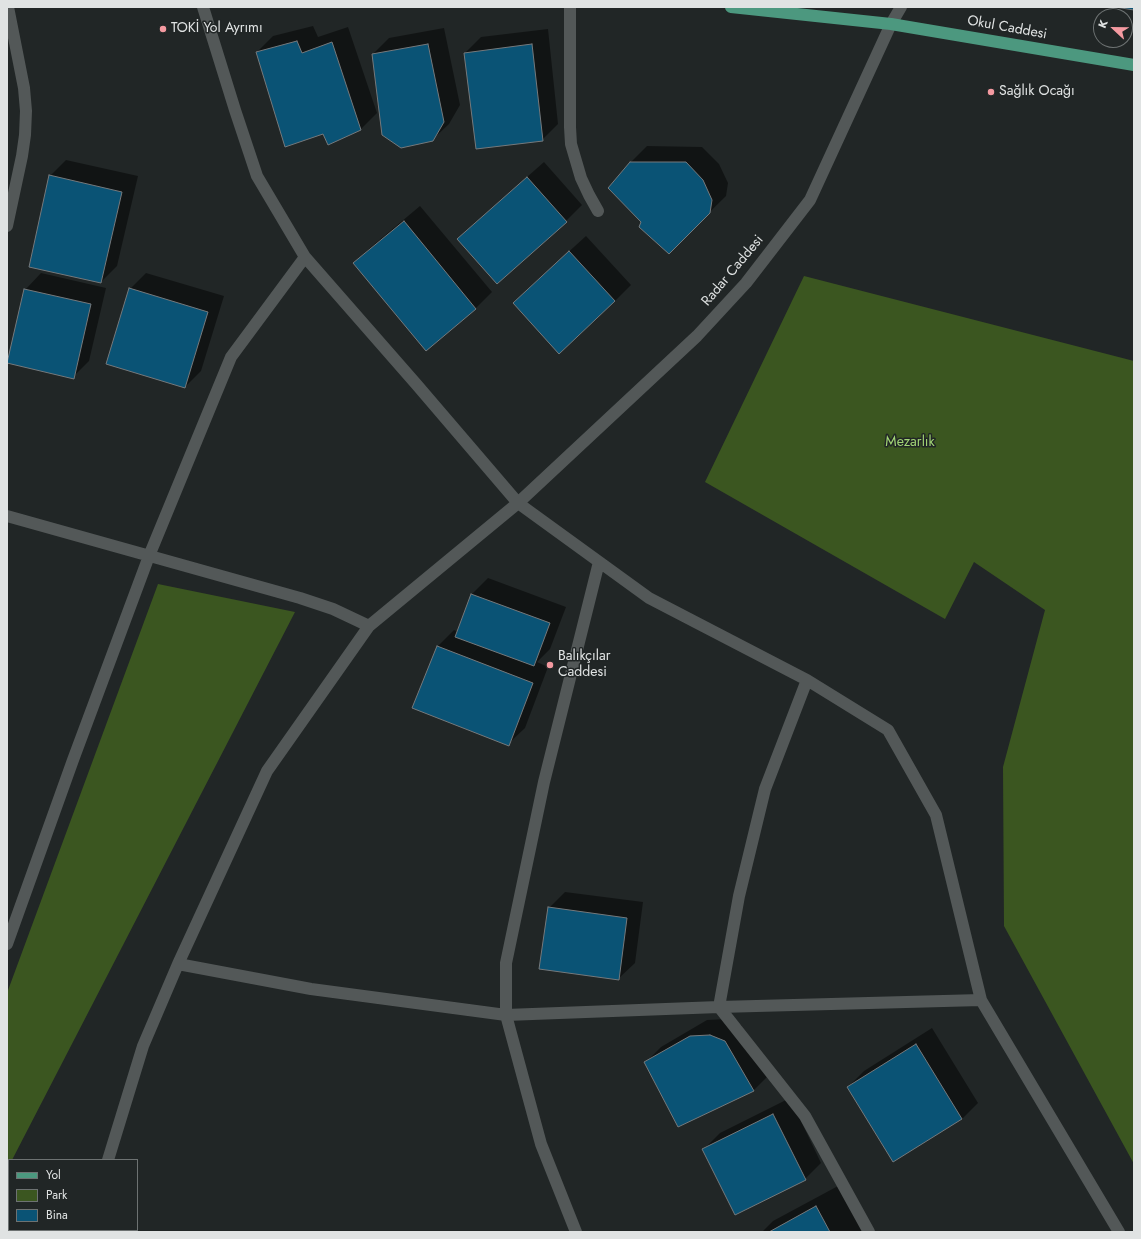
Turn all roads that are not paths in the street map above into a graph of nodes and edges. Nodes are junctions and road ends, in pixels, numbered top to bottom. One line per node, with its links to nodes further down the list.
1 (8, 7): 9 (street)
2 (203, 7): 10 (street)
3 (570, 7): 8 (street)
4 (731, 7): 6 (main road, Okul Caddesi)
5 (901, 7): 6 (street, Radar Caddesi)
6 (891, 24): 7 (main road, Okul Caddesi); 11 (street, Radar Caddesi)
7 (1134, 65)
8 (598, 211)
9 (7, 226)
10 (305, 257): 11 (street); 13 (street)
11 (518, 503): 14 (street); 15 (street, Radar Caddesi)
12 (7, 516): 13 (street)
13 (149, 556): 15 (street); 17 (street)
14 (599, 562): 16 (street); 21 (street)
15 (369, 626): 18 (street, Radar Caddesi)
16 (807, 680): 19 (street); 20 (street)
17 (7, 944)
18 (178, 964): 21 (street); 22 (street, Radar Caddesi)
19 (981, 1000): 20 (street); 25 (street)
20 (719, 1007): 21 (street); 24 (street)
21 (506, 1015): 23 (street)
22 (108, 1159)
23 (576, 1232)
24 (869, 1232)
25 (1119, 1232)

